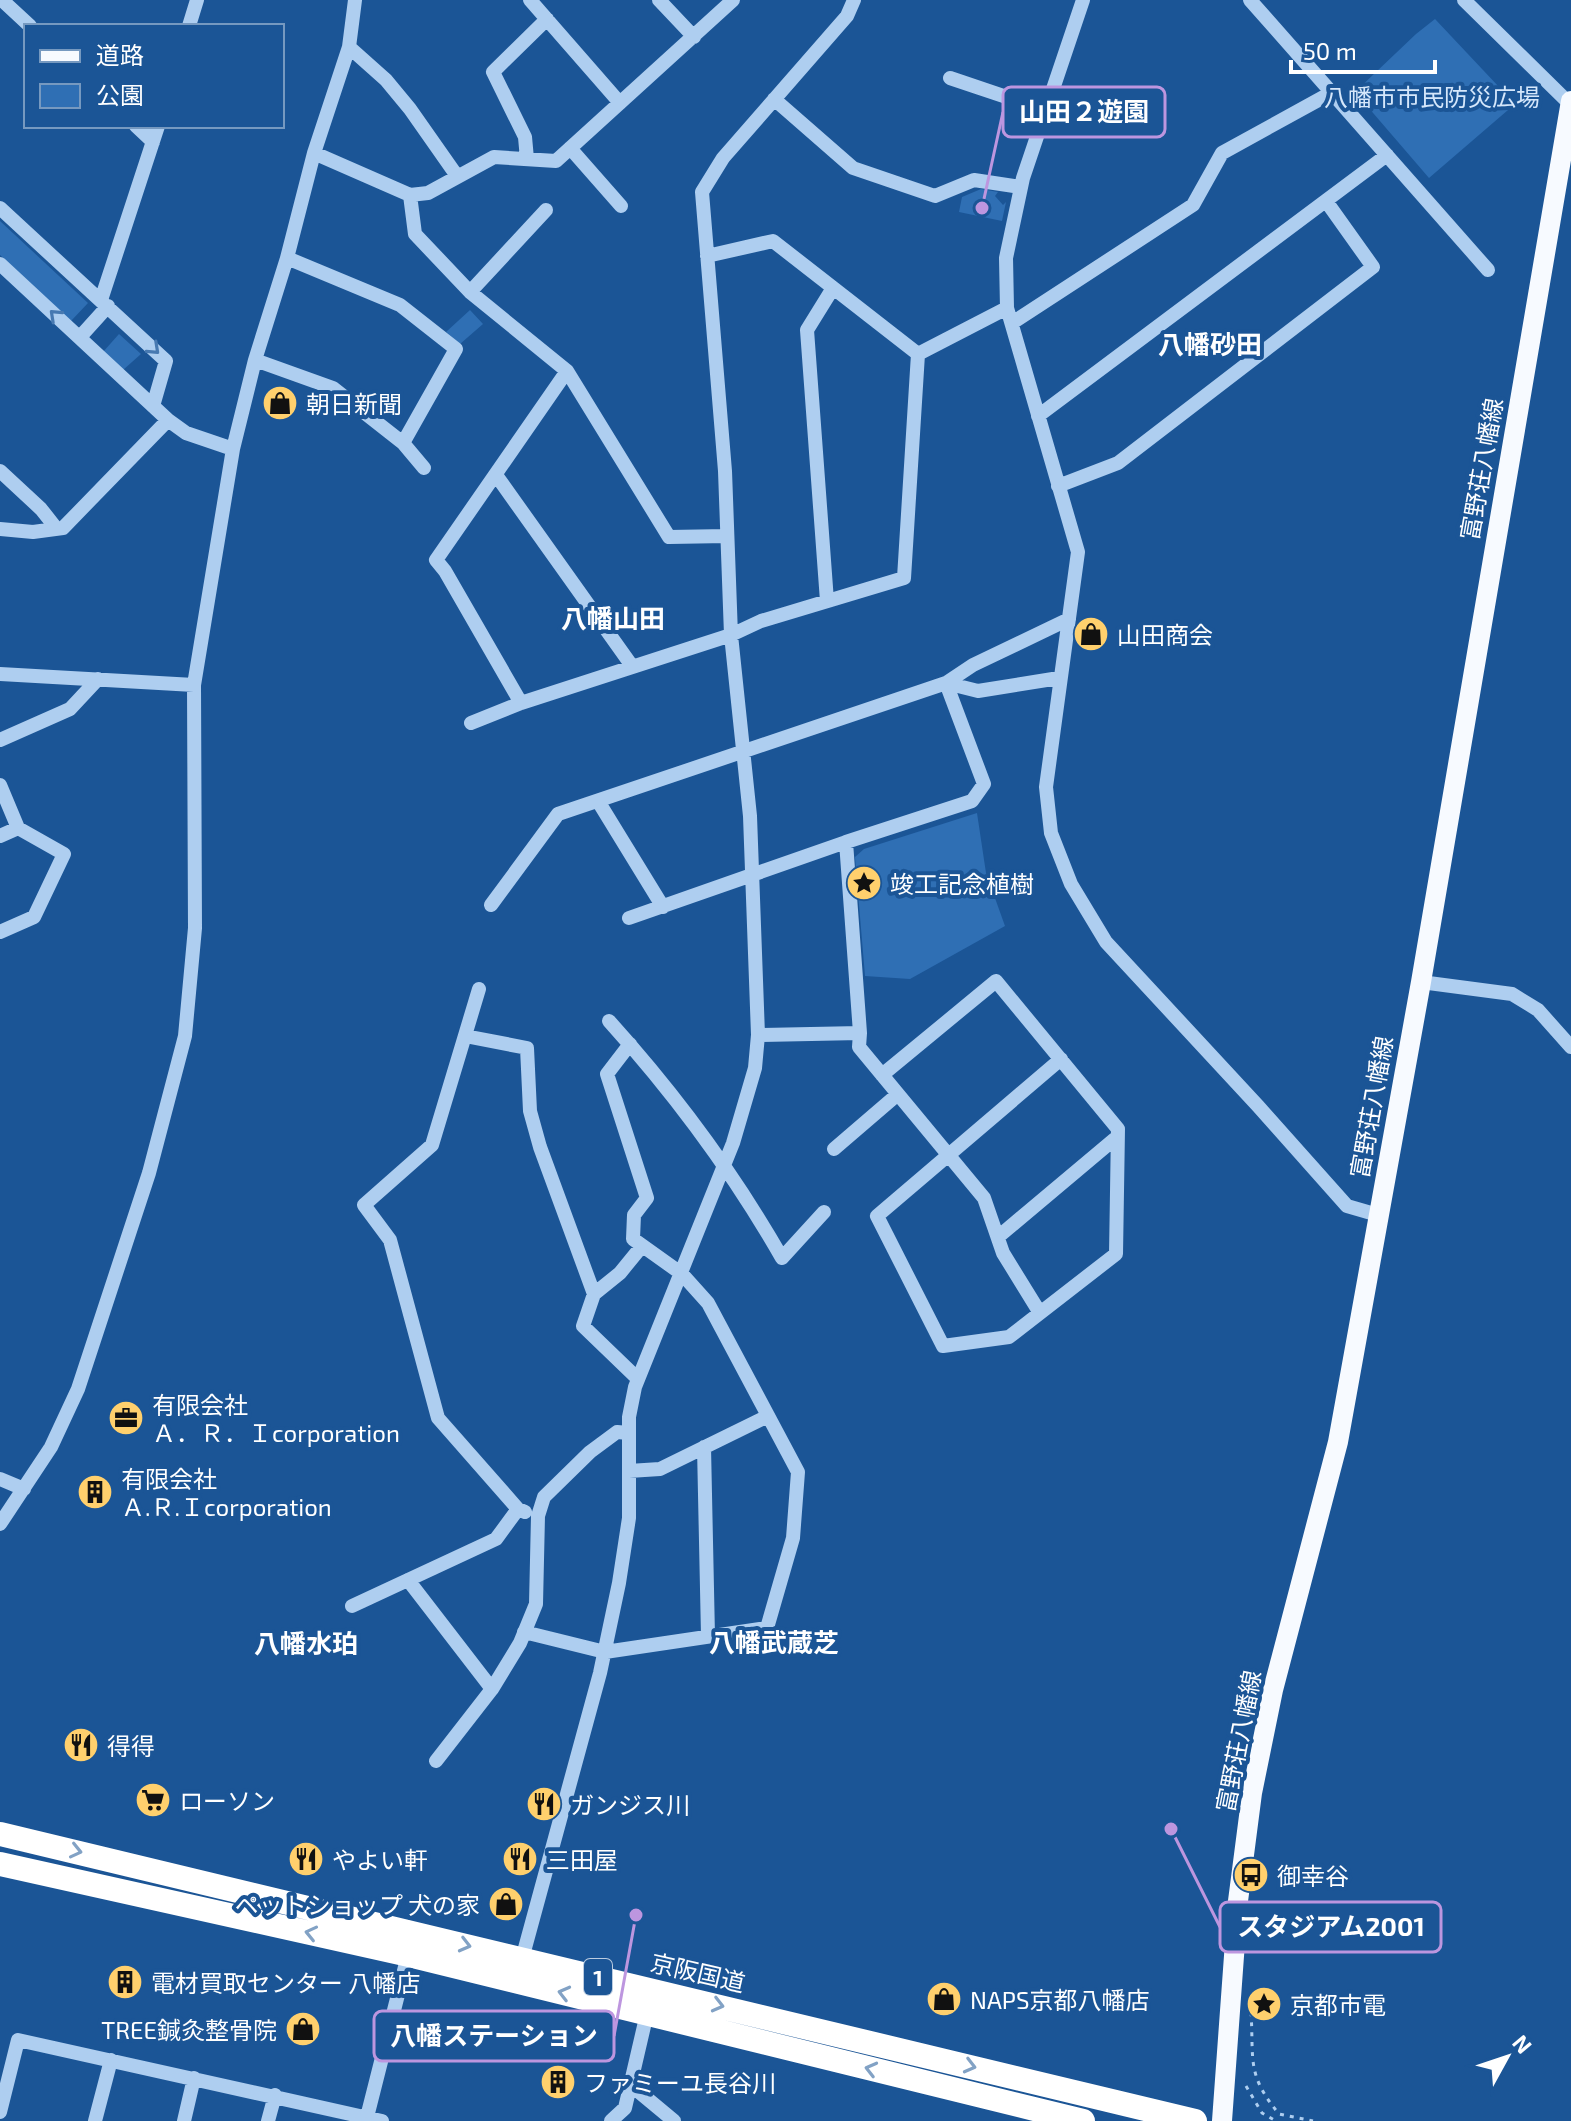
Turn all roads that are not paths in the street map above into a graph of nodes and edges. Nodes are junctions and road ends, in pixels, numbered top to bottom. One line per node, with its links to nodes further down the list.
1 (2, 0): 11 (street)
2 (197, 0): 14 (street)
3 (355, 0): 16 (street)
4 (530, 0): 12 (street)
5 (659, 0): 15 (street)
6 (733, 0): 15 (street)
7 (854, 0): 19 (street)
8 (1083, 0): 22 (street)
9 (1250, 0): 18 (street)
10 (1464, 0): 21 (street)
11 (18, 6): 13 (street)
12 (547, 19): 20 (street); 29 (street)
13 (29, 24)
14 (190, 24)
15 (694, 37): 20 (street)
16 (349, 47): 27 (street); 30 (street)
17 (950, 78): 22 (street)
18 (1331, 93): 28 (street); 45 (street)
19 (774, 99): 31 (street); 37 (street)
20 (620, 103): 26 (street)
21 (1571, 103): 85 (main road, 富野荘八幡線)
22 (1045, 110): 31 (street)
23 (138, 128): 25 (street)
24 (157, 128): 25 (street)
25 (153, 142): 43 (street)
26 (570, 148): 29 (street); 34 (street)
27 (314, 153): 32 (street); 38 (street)
28 (1387, 155): 33 (street); 40 (street)
29 (527, 159): 30 (street)
30 (457, 176): 32 (street)
31 (1021, 187): 44 (street)
32 (410, 195): 42 (street)
33 (1326, 201): 51 (street); 58 (street)
34 (621, 206)
35 (0, 208): 43 (street)
36 (546, 210): 42 (street)
37 (707, 256): 41 (street); 61 (street)
38 (287, 258): 48 (street); 53 (street)
39 (0, 264): 46 (street, one-way to 39)
40 (1488, 270)
41 (833, 288): 47 (street); 62 (street)
42 (470, 292): 49 (street)
43 (105, 303): 46 (street); 50 (street, one-way to 50)
44 (1007, 308): 45 (street); 47 (street)
45 (1012, 323): 51 (street)
46 (80, 337): 50 (street)
47 (918, 354): 62 (street)
48 (255, 360): 53 (street); 54 (street)
49 (567, 371): 57 (street); 61 (street)
50 (153, 406): 52 (street)
51 (1038, 416): 58 (street)
52 (168, 420): 54 (street); 59 (street)
53 (403, 443): 55 (street)
54 (233, 449): 70 (street)
55 (424, 468)
56 (0, 471): 59 (street)
57 (496, 475): 65 (street); 71 (street)
58 (1058, 486): 63 (street)
59 (56, 528): 60 (street)
60 (0, 529)
61 (727, 536): 64 (street)
62 (827, 601): 64 (street)
63 (1069, 619): 67 (street); 69 (street)
64 (731, 635): 65 (street); 74 (street)
65 (632, 666): 71 (street)
66 (0, 674): 68 (street)
67 (1059, 678): 69 (street); 101 (street)
68 (98, 679): 70 (street); 73 (street)
69 (946, 683): 74 (street); 79 (street)
70 (194, 685): 113 (street)
71 (521, 703): 72 (street)
72 (471, 723)
73 (0, 740)
74 (743, 753): 76 (street); 80 (street)
75 (0, 785): 77 (street)
76 (598, 801): 81 (street); 82 (street)
77 (18, 828): 78 (street); 84 (street)
78 (0, 836)
79 (846, 842): 80 (street); 88 (street)
80 (751, 876): 82 (street); 89 (street)
81 (491, 905)
82 (663, 907): 83 (street)
83 (629, 918)
84 (0, 932)
85 (1421, 982): 92 (street); 101 (main road, 富野荘八幡線)
86 (479, 989): 90 (street)
87 (609, 1021): 91 (street)
88 (860, 1033): 89 (street); 94 (street)
89 (758, 1035): 99 (street)
90 (465, 1036): 105 (street); 114 (street)
91 (630, 1044): 99 (street); 103 (street)
92 (1571, 1047)
93 (1061, 1059): 94 (street); 96 (street); 98 (street)
94 (882, 1075): 95 (street)
95 (898, 1094): 97 (street); 98 (street)
96 (1117, 1137): 102 (street); 106 (street)
97 (834, 1149)
98 (949, 1155): 102 (street); 106 (street)
99 (724, 1168): 100 (street); 104 (street)
100 (824, 1212)
101 (1378, 1215): 144 (main road, 富野荘八幡線)
102 (998, 1237): 106 (street)
103 (642, 1246): 104 (street); 105 (street)
104 (682, 1274): 107 (street); 108 (street)
105 (594, 1294): 107 (street)
106 (1040, 1313)
107 (638, 1379): 109 (street)
108 (768, 1416): 110 (street); 120 (street)
109 (629, 1433): 111 (street); 115 (street)
110 (704, 1447): 111 (street); 120 (street)
111 (629, 1471): 121 (street)
112 (0, 1479): 113 (street)
113 (24, 1489): 116 (street)
114 (518, 1509): 115 (street); 117 (street)
115 (538, 1516): 119 (street)
116 (0, 1524)
117 (408, 1580): 118 (street); 122 (street)
118 (352, 1606)
119 (524, 1632): 121 (street); 122 (street)
120 (708, 1636): 121 (street)
121 (605, 1652): 127 (street)
122 (492, 1689): 123 (street)
123 (436, 1761)
124 (0, 1834): 126 (highway, 京阪国道 / 1, one-way to 126)
125 (0, 1864): 126 (highway, 京阪国道 / 1, one-way to 125)
126 (410, 1943): 127 (highway, 京阪国道 / 1, one-way to 127); 129 (highway, 京阪国道 / 1, one-way to 126); 135 (street)
127 (522, 1959): 128 (highway, 京阪国道 / 1)
128 (649, 1989): 129 (street); 143 (highway, 京阪国道 / 1, one-way to 143)
129 (648, 2014): 132 (street); 142 (highway, 京阪国道 / 1, one-way to 129)
130 (111, 2060): 131 (street); 134 (street); 136 (street)
131 (194, 2078): 133 (street); 137 (street)
132 (632, 2086): 140 (street); 141 (street)
133 (275, 2095): 135 (street); 138 (street)
134 (0, 2112)
135 (366, 2119): 139 (street)
136 (95, 2121)
137 (184, 2121)
138 (268, 2121)
139 (382, 2121)
140 (611, 2121)
141 (674, 2121)
142 (1083, 2121)
143 (1195, 2121)
144 (1222, 2121)

